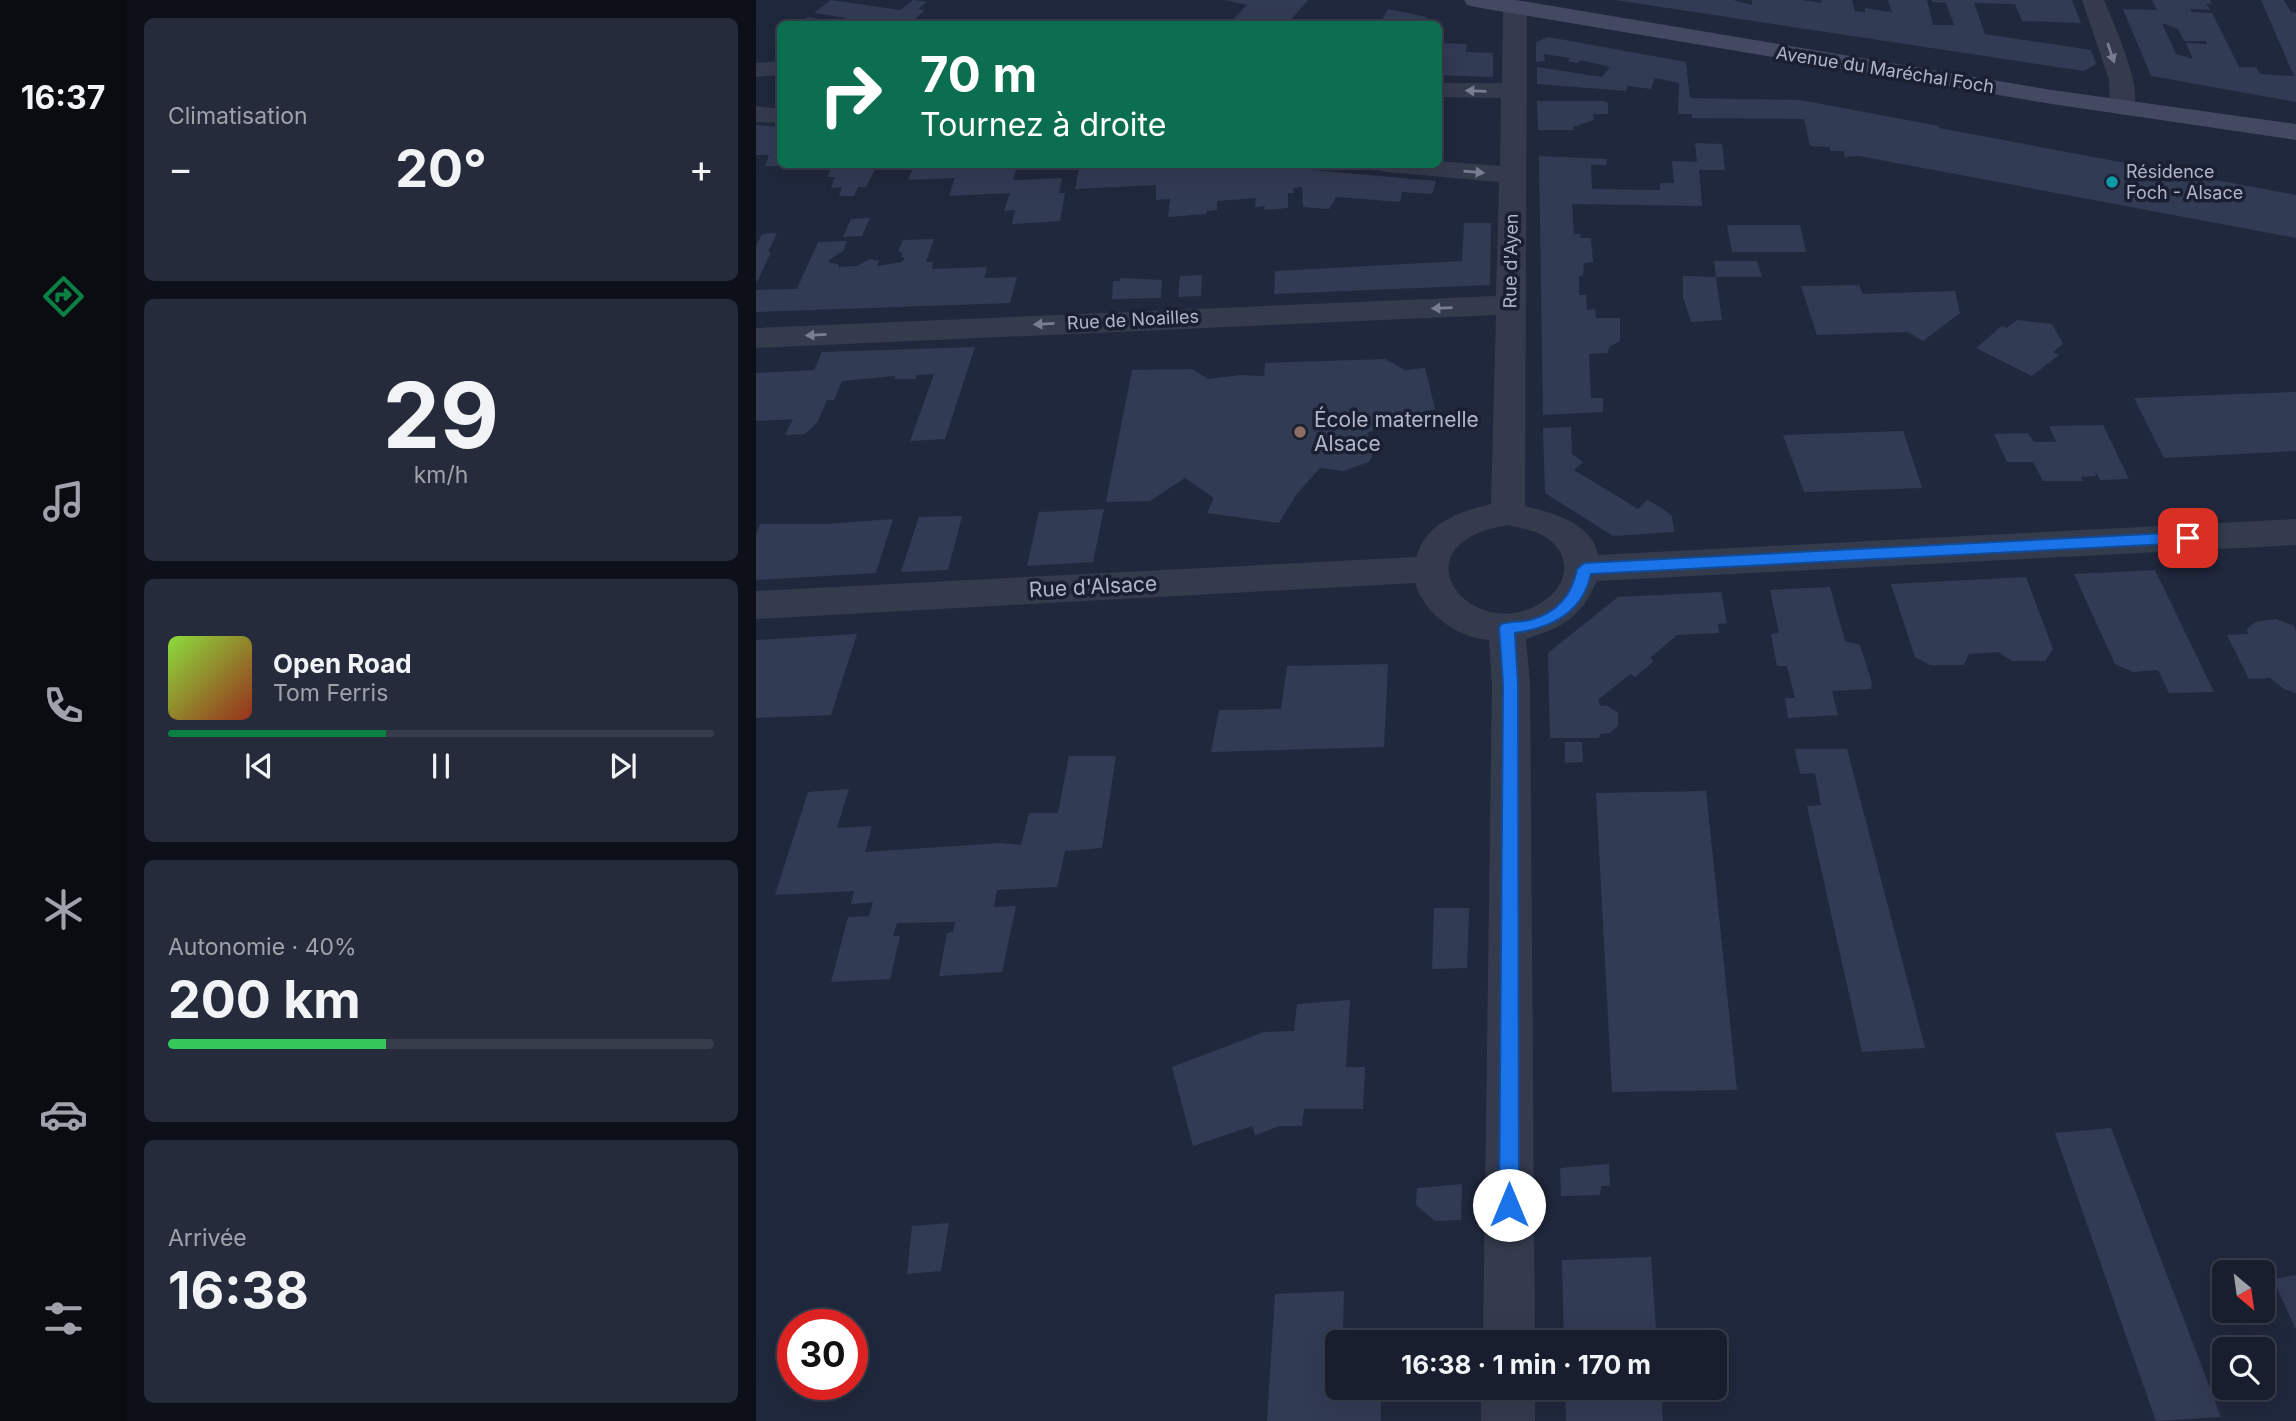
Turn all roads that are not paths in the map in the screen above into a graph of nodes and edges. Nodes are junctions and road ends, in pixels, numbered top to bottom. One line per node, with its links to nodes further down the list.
1 (1475, 0): 3 (main road, Avenue du Maréchal Foch)
2 (2093, 0): 8 (street, one-way to 8)
3 (1515, 8): 7 (street, Rue d'Ayen); 8 (main road, Avenue du Maréchal Foch)
4 (777, 68): 5 (street)
5 (756, 70)
6 (1442, 90): 7 (street, one-way to 6)
7 (1514, 91): 13 (street, Rue d'Ayen)
8 (2123, 107): 11 (main road, Avenue du Maréchal Foch)
9 (756, 114): 10 (street)
10 (777, 116)
11 (2296, 132)
12 (1433, 168): 13 (street, one-way to 13)
13 (1513, 175): 14 (street, Rue d'Ayen)
14 (1510, 305): 15 (street, Rue de Noailles, one-way to 15); 16 (street, Rue d'Ayen)
15 (756, 338)
16 (1507, 513): 18 (street); 19 (street)
17 (2296, 532): 19 (street)
18 (1430, 569): 20 (street, Rue d'Alsace); 21 (street)
19 (1584, 569): 21 (street)
20 (756, 604)
21 (1507, 628): 22 (street)
22 (1508, 1330)
23 (1508, 1400): 24 (street)
24 (1508, 1421)

